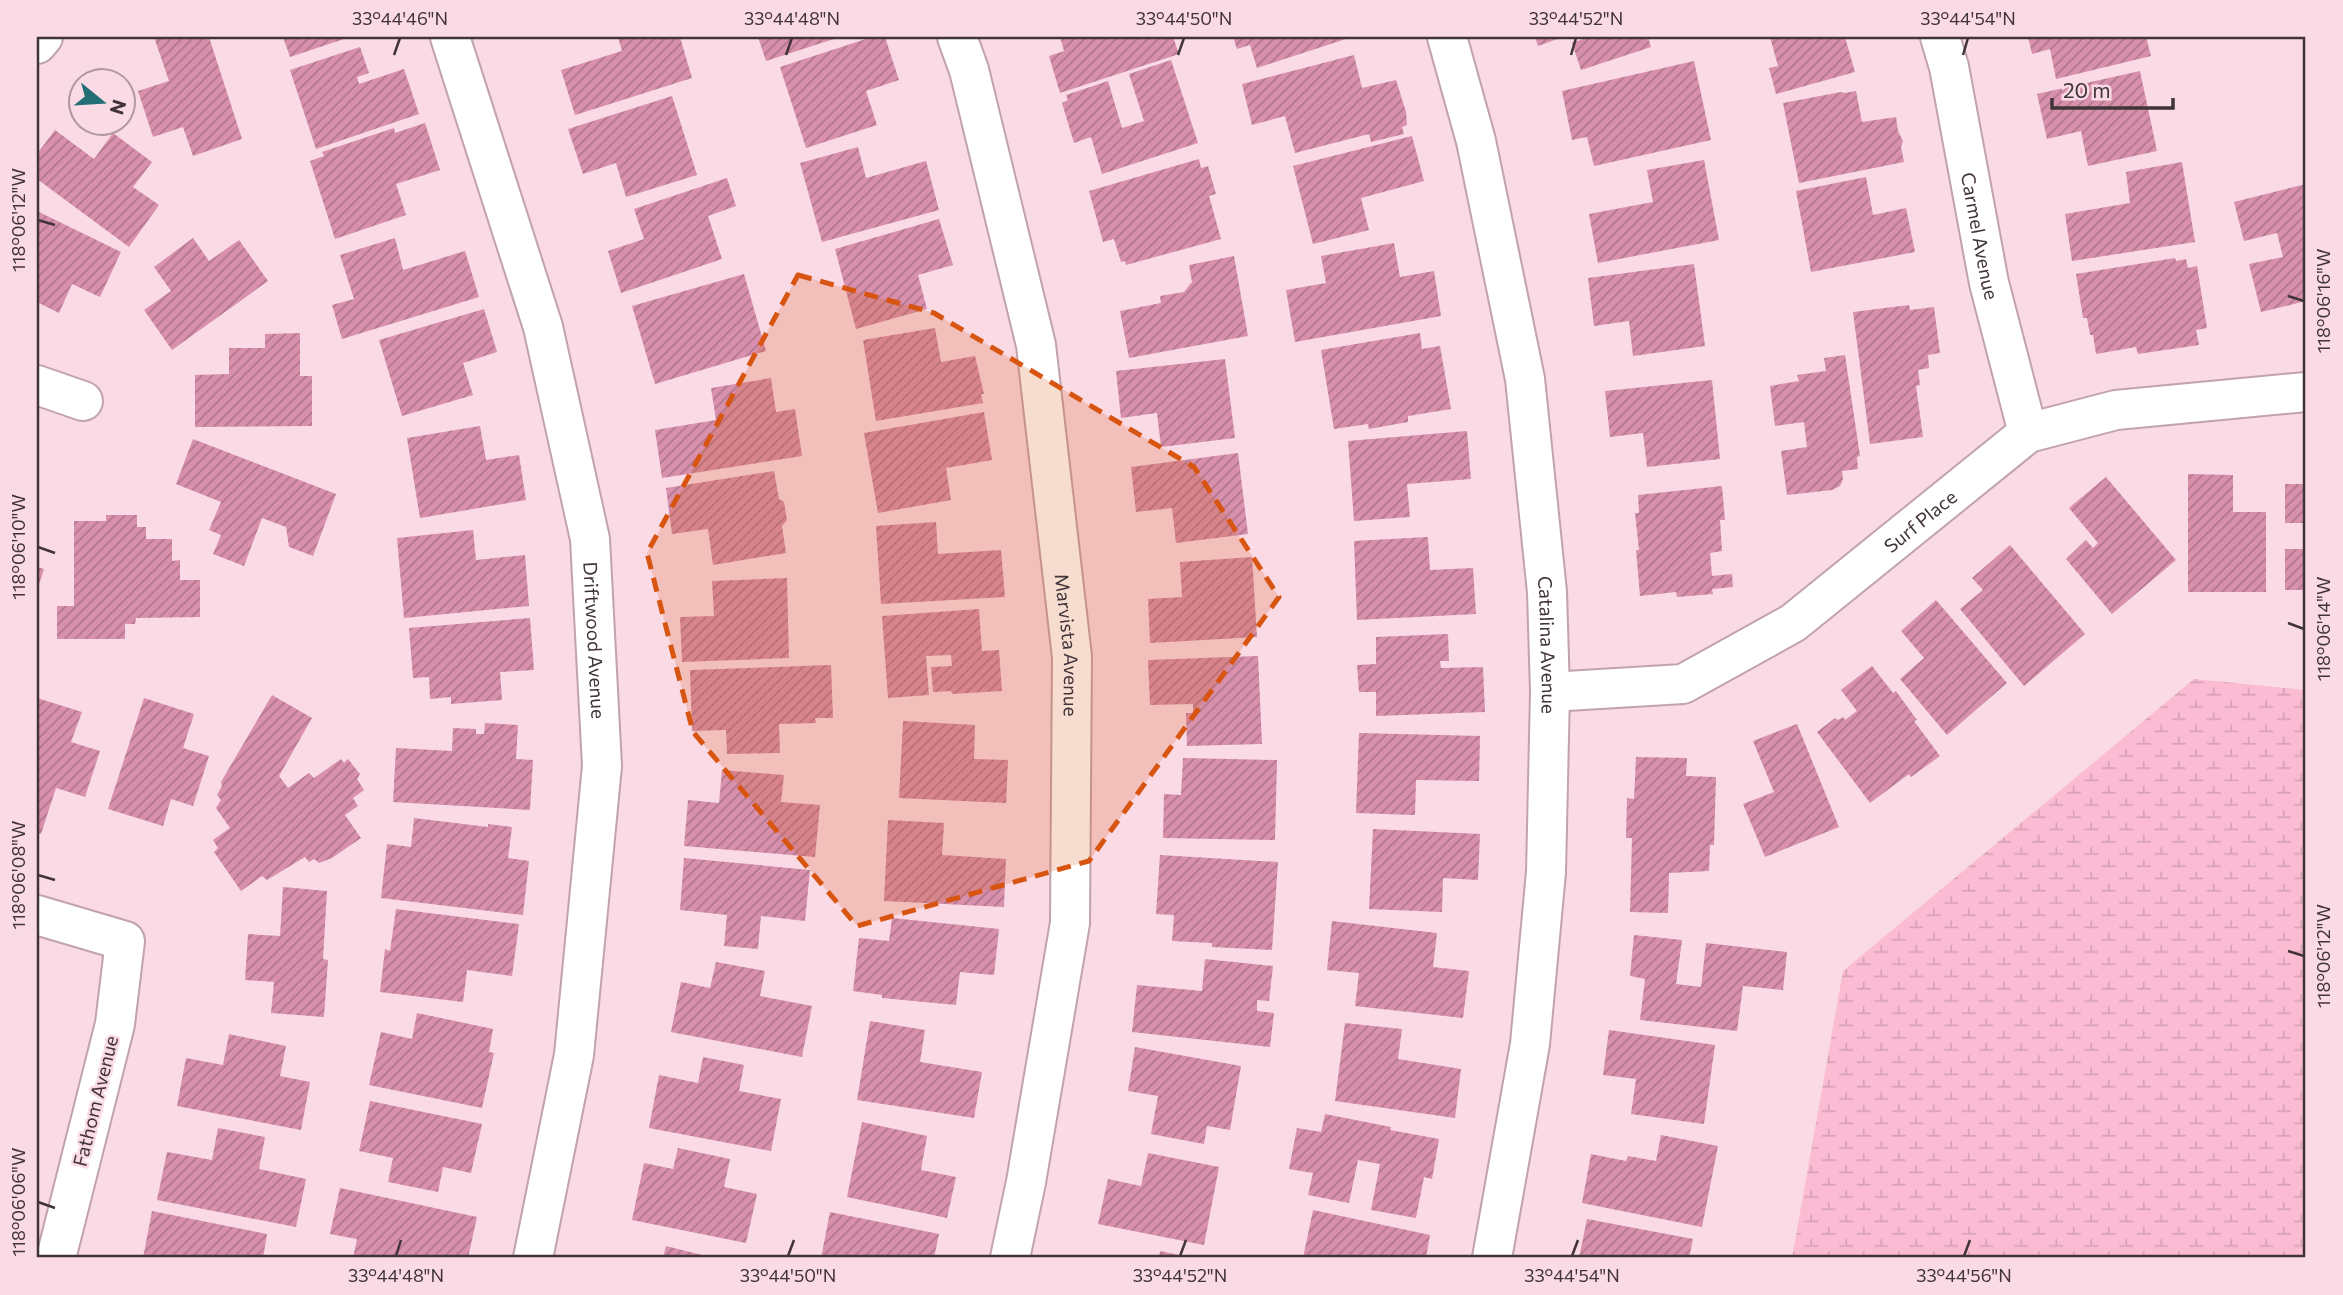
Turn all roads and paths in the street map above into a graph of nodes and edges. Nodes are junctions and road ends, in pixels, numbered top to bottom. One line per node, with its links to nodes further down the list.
1 (43, 37): 6 (street)
2 (450, 37): 14 (street, Driftwood Avenue)
3 (957, 37): 15 (street, Marvista Avenue)
4 (1447, 37): 11 (street, Catalina Avenue)
5 (1940, 37): 10 (street, Carmel Avenue)
6 (37, 44)
7 (37, 385): 9 (street)
8 (2306, 393): 10 (street, Surf Place)
9 (83, 401)
10 (2028, 433): 11 (street, Surf Place)
11 (1550, 692): 16 (street, Catalina Avenue)
12 (37, 915): 13 (street, Fathom Avenue)
13 (55, 1258)
14 (533, 1258)
15 (1010, 1258)
16 (1493, 1258)

